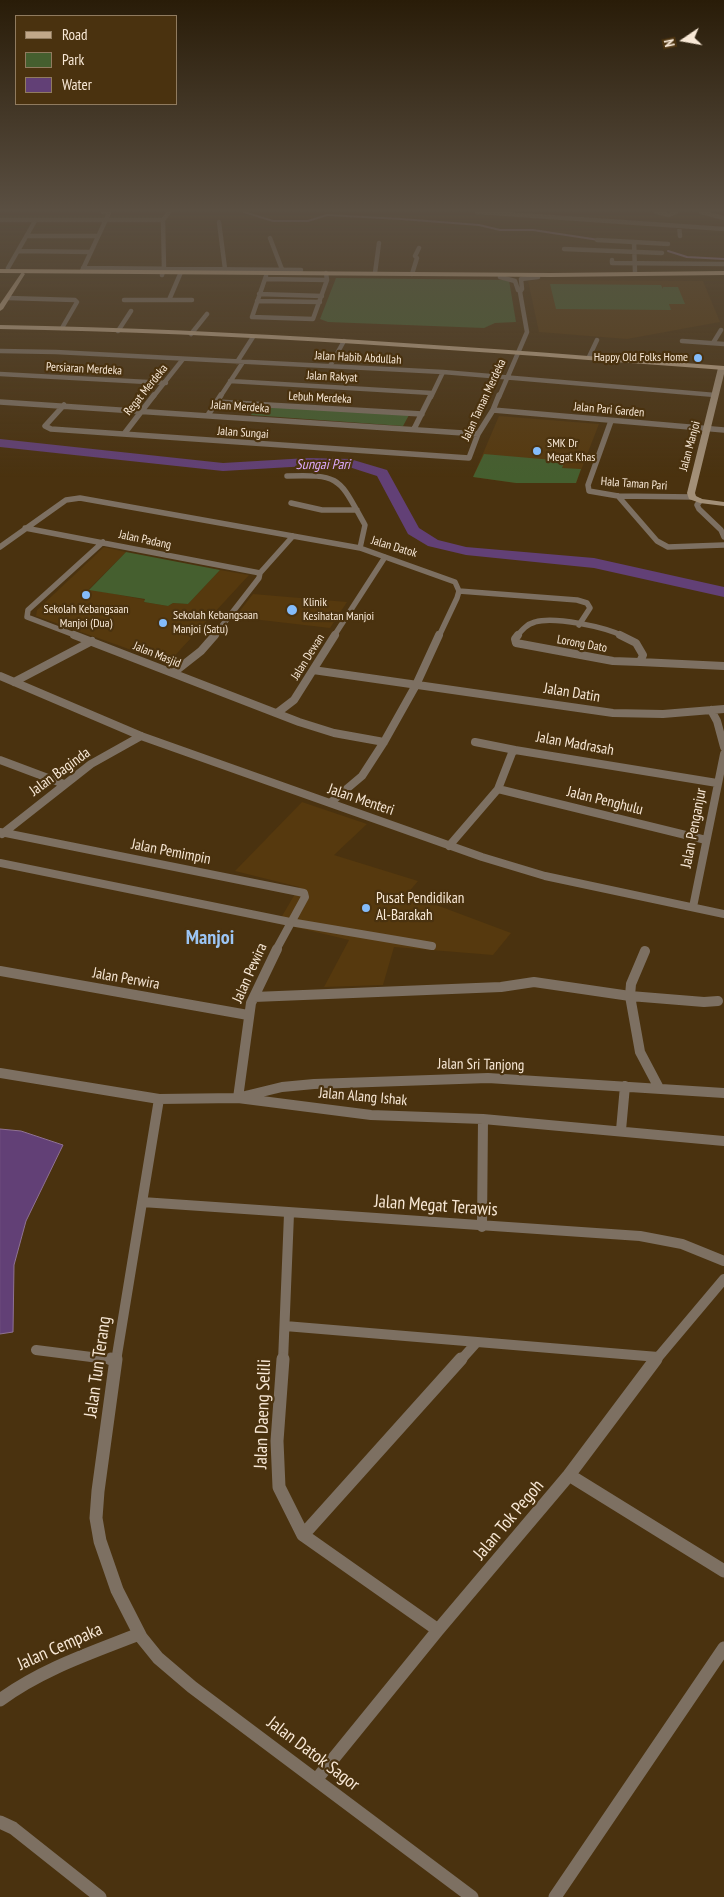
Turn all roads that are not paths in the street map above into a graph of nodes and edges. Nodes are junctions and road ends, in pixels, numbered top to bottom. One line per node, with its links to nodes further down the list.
1 (257, 300): 6 (street)
2 (10, 301): 9 (main road)
3 (76, 301): 11 (street)
4 (274, 301): 6 (street)
5 (521, 301): 22 (street, Jalan Taman Merdeka)
6 (320, 302)
7 (131, 311): 12 (street)
8 (207, 314): 14 (street)
9 (0, 316)
10 (1, 327): 11 (main road)
11 (62, 328): 12 (main road)
12 (118, 330): 14 (main road)
13 (721, 330): 19 (street)
14 (191, 334): 15 (main road)
15 (253, 337): 17 (main road); 25 (street)
16 (597, 340): 23 (street)
17 (344, 341): 22 (main road); 26 (street)
18 (682, 341): 19 (street)
19 (713, 343): 20 (street)
20 (724, 344)
21 (0, 351): 24 (street, Jalan Habib Abdullah)
22 (518, 352): 23 (main road); 30 (street, Jalan Taman Merdeka)
23 (589, 357): 27 (main road)
24 (183, 359): 25 (street, Jalan Habib Abdullah); 32 (street, Regat Merdeka)
25 (240, 362): 26 (street, Jalan Habib Abdullah); 31 (street)
26 (330, 366): 28 (street, Jalan Habib Abdullah)
27 (723, 368): 33 (street, Jalan Manjoi)
28 (443, 372): 30 (street, Jalan Habib Abdullah); 34 (street)
29 (0, 374): 32 (street, Persiaran Merdeka)
30 (506, 377): 33 (street, Jalan Habib Abdullah); 38 (street, Jalan Taman Merdeka)
31 (230, 382): 34 (street, Jalan Rakyat); 36 (street)
32 (166, 383): 39 (street, Regat Merdeka)
33 (719, 389): 44 (street, Jalan Manjoi)
34 (432, 393): 40 (street)
35 (0, 402): 37 (street, Jalan Merdeka)
36 (217, 402): 40 (street, Lebuh Merdeka); 41 (street)
37 (64, 405): 39 (street, Jalan Merdeka); 46 (street, Jalan Sungai)
38 (493, 410): 42 (street, Jalan Pari Garden); 47 (street, Jalan Taman Merdeka)
39 (143, 411): 41 (street, Jalan Merdeka); 46 (street, Regat Merdeka)
40 (422, 414): 43 (street)
41 (208, 415): 43 (street, Jalan Merdeka)
42 (611, 420): 44 (street, Jalan Pari Garden); 50 (street, Hala Taman Pari)
43 (414, 429): 47 (street, Jalan Merdeka)
44 (708, 429): 45 (street, Jalan Pari Garden); 51 (street, Jalan Manjoi)
45 (724, 430)
46 (124, 434): 48 (street, Jalan Sungai)
47 (478, 434): 48 (street, Jalan Taman Merdeka)
48 (469, 458)
49 (287, 476): 55 (street)
50 (618, 496): 51 (street, Hala Taman Pari); 60 (street)
51 (696, 499): 54 (street); 58 (street)
52 (66, 500): 56 (street); 57 (street, Jalan Datok)
53 (291, 502): 55 (street)
54 (724, 504)
55 (357, 510): 62 (street)
56 (25, 528): 59 (street, Jalan Padang); 61 (street)
57 (292, 536): 62 (street, Jalan Datok); 64 (street)
58 (724, 538)
59 (103, 542): 64 (street, Jalan Padang); 67 (street, Jalan Masjid)
60 (724, 545)
61 (0, 547)
62 (360, 548): 63 (street, Jalan Datok)
63 (385, 557): 65 (street, Jalan Datok); 70 (street, Jalan Dewan)
64 (260, 573): 71 (street)
65 (459, 591): 66 (street, Lorong Dato); 74 (street)
66 (579, 625): 68 (street, Lorong Dato); 68 (street, Lorong Dato)
67 (92, 641): 71 (street, Jalan Masjid); 73 (street)
68 (640, 662): 69 (street)
69 (724, 666)
70 (313, 670): 74 (street, Jalan Datin); 77 (street, Jalan Dewan)
71 (173, 673): 77 (street, Jalan Masjid)
72 (0, 676): 73 (street, Jalan Menteri)
73 (14, 682): 78 (street, Jalan Menteri)
74 (416, 685): 76 (street, Jalan Datin); 79 (street)
75 (724, 709): 76 (street, Jalan Datin)
76 (711, 710): 81 (street)
77 (276, 713): 79 (street, Jalan Masjid)
78 (141, 736): 86 (street, Jalan Baginda); 88 (street, Jalan Menteri)
79 (384, 742): 88 (street)
80 (475, 742): 82 (street)
81 (724, 747)
82 (516, 750): 85 (street, Jalan Madrasah); 87 (street, Jalan Madrasah)
83 (724, 754): 85 (street, Jalan Penganjur)
84 (0, 760): 86 (street)
85 (717, 783): 90 (street, Jalan Penganjur)
86 (64, 784): 89 (street, Jalan Baginda)
87 (498, 789): 90 (street, Jalan Penghulu); 91 (street, Jalan Madrasah)
88 (330, 804): 91 (street, Jalan Menteri)
89 (1, 834): 95 (street, Jalan Pemimpin)
90 (706, 840): 93 (street, Jalan Penganjur)
91 (449, 846): 93 (street, Jalan Menteri)
92 (0, 864): 95 (street)
93 (693, 907): 94 (street, Jalan Menteri)
94 (724, 914)
95 (290, 922): 96 (street); 100 (street, Jalan Pewira)
96 (432, 946)
97 (644, 951): 99 (street)
98 (0, 971): 102 (street, Jalan Perwira)
99 (630, 996): 100 (street); 101 (street); 105 (street)
100 (254, 997): 102 (street, Jalan Pewira)
101 (718, 1001)
102 (248, 1015): 107 (street, Jalan Pewira)
103 (0, 1074): 108 (street, Jalan Alang Ishak)
104 (624, 1086): 105 (street, Jalan Sri Tanjong); 107 (street, Jalan Sri Tanjong); 110 (street)
105 (659, 1088): 106 (street, Jalan Sri Tanjong)
106 (724, 1093)
107 (238, 1098): 108 (street, Jalan Alang Ishak); 109 (street, Jalan Alang Ishak)
108 (159, 1099): 112 (street, Jalan Tun Terang)
109 (483, 1119): 110 (street, Jalan Alang Ishak); 114 (street)
110 (621, 1130): 111 (street, Jalan Alang Ishak)
111 (724, 1140)
112 (142, 1202): 113 (street, Jalan Megat Terawis); 121 (street, Jalan Tun Terang)
113 (290, 1214): 114 (street, Jalan Megat Terawis); 117 (street, Jalan Daeng Selili)
114 (482, 1227): 115 (street, Jalan Megat Terawis)
115 (724, 1261)
116 (724, 1279): 120 (street, Jalan Tok Pegoh)
117 (285, 1326): 118 (street); 123 (street, Jalan Daeng Selili)
118 (478, 1342): 120 (street); 123 (street)
119 (36, 1350): 121 (street)
120 (658, 1357): 122 (street, Jalan Tok Pegoh)
121 (115, 1360): 126 (street, Jalan Tun Terang)
122 (569, 1476): 124 (street); 125 (street, Jalan Tok Pegoh)
123 (303, 1535): 125 (street, Jalan Daeng Selili)
124 (724, 1571)
125 (438, 1630): 129 (street, Jalan Tok Pegoh)
126 (139, 1634): 128 (street, Jalan Cempaka); 129 (street, Jalan Datok Sagor)
127 (724, 1648): 133 (street)
128 (0, 1700)
129 (316, 1780): 132 (street, Jalan Datok Sagor)
130 (0, 1822): 131 (street)
131 (100, 1897)
132 (472, 1897)
133 (555, 1897)

